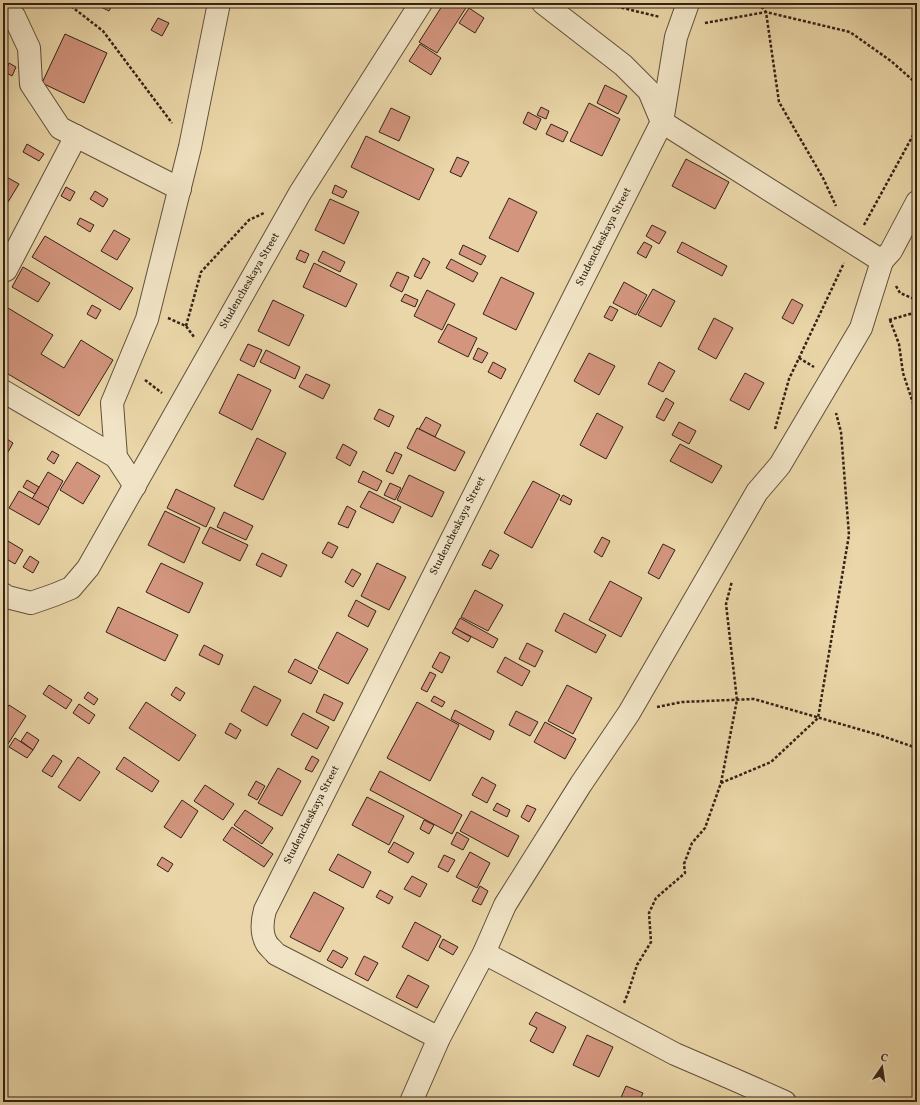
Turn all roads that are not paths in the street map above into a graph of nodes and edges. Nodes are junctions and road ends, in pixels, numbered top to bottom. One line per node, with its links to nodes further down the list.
1 (219, 3): 8 (street)
2 (421, 3): 14 (street, Studencheskaya Street)
3 (543, 3): 6 (street)
4 (688, 3): 6 (street, Studencheskaya Street)
5 (11, 15): 7 (street)
6 (662, 122): 10 (street); 17 (street, Studencheskaya Street)
7 (76, 136): 8 (street); 11 (street)
8 (180, 189): 13 (street)
9 (917, 202): 10 (street)
10 (882, 261): 16 (street)
11 (6, 270)
12 (3, 391): 13 (street)
13 (116, 457): 14 (street)
14 (134, 486): 15 (street, Studencheskaya Street)
15 (3, 594)
16 (484, 953): 17 (street); 19 (street)
17 (439, 1038): 18 (street)
18 (412, 1102)
19 (785, 1102)

